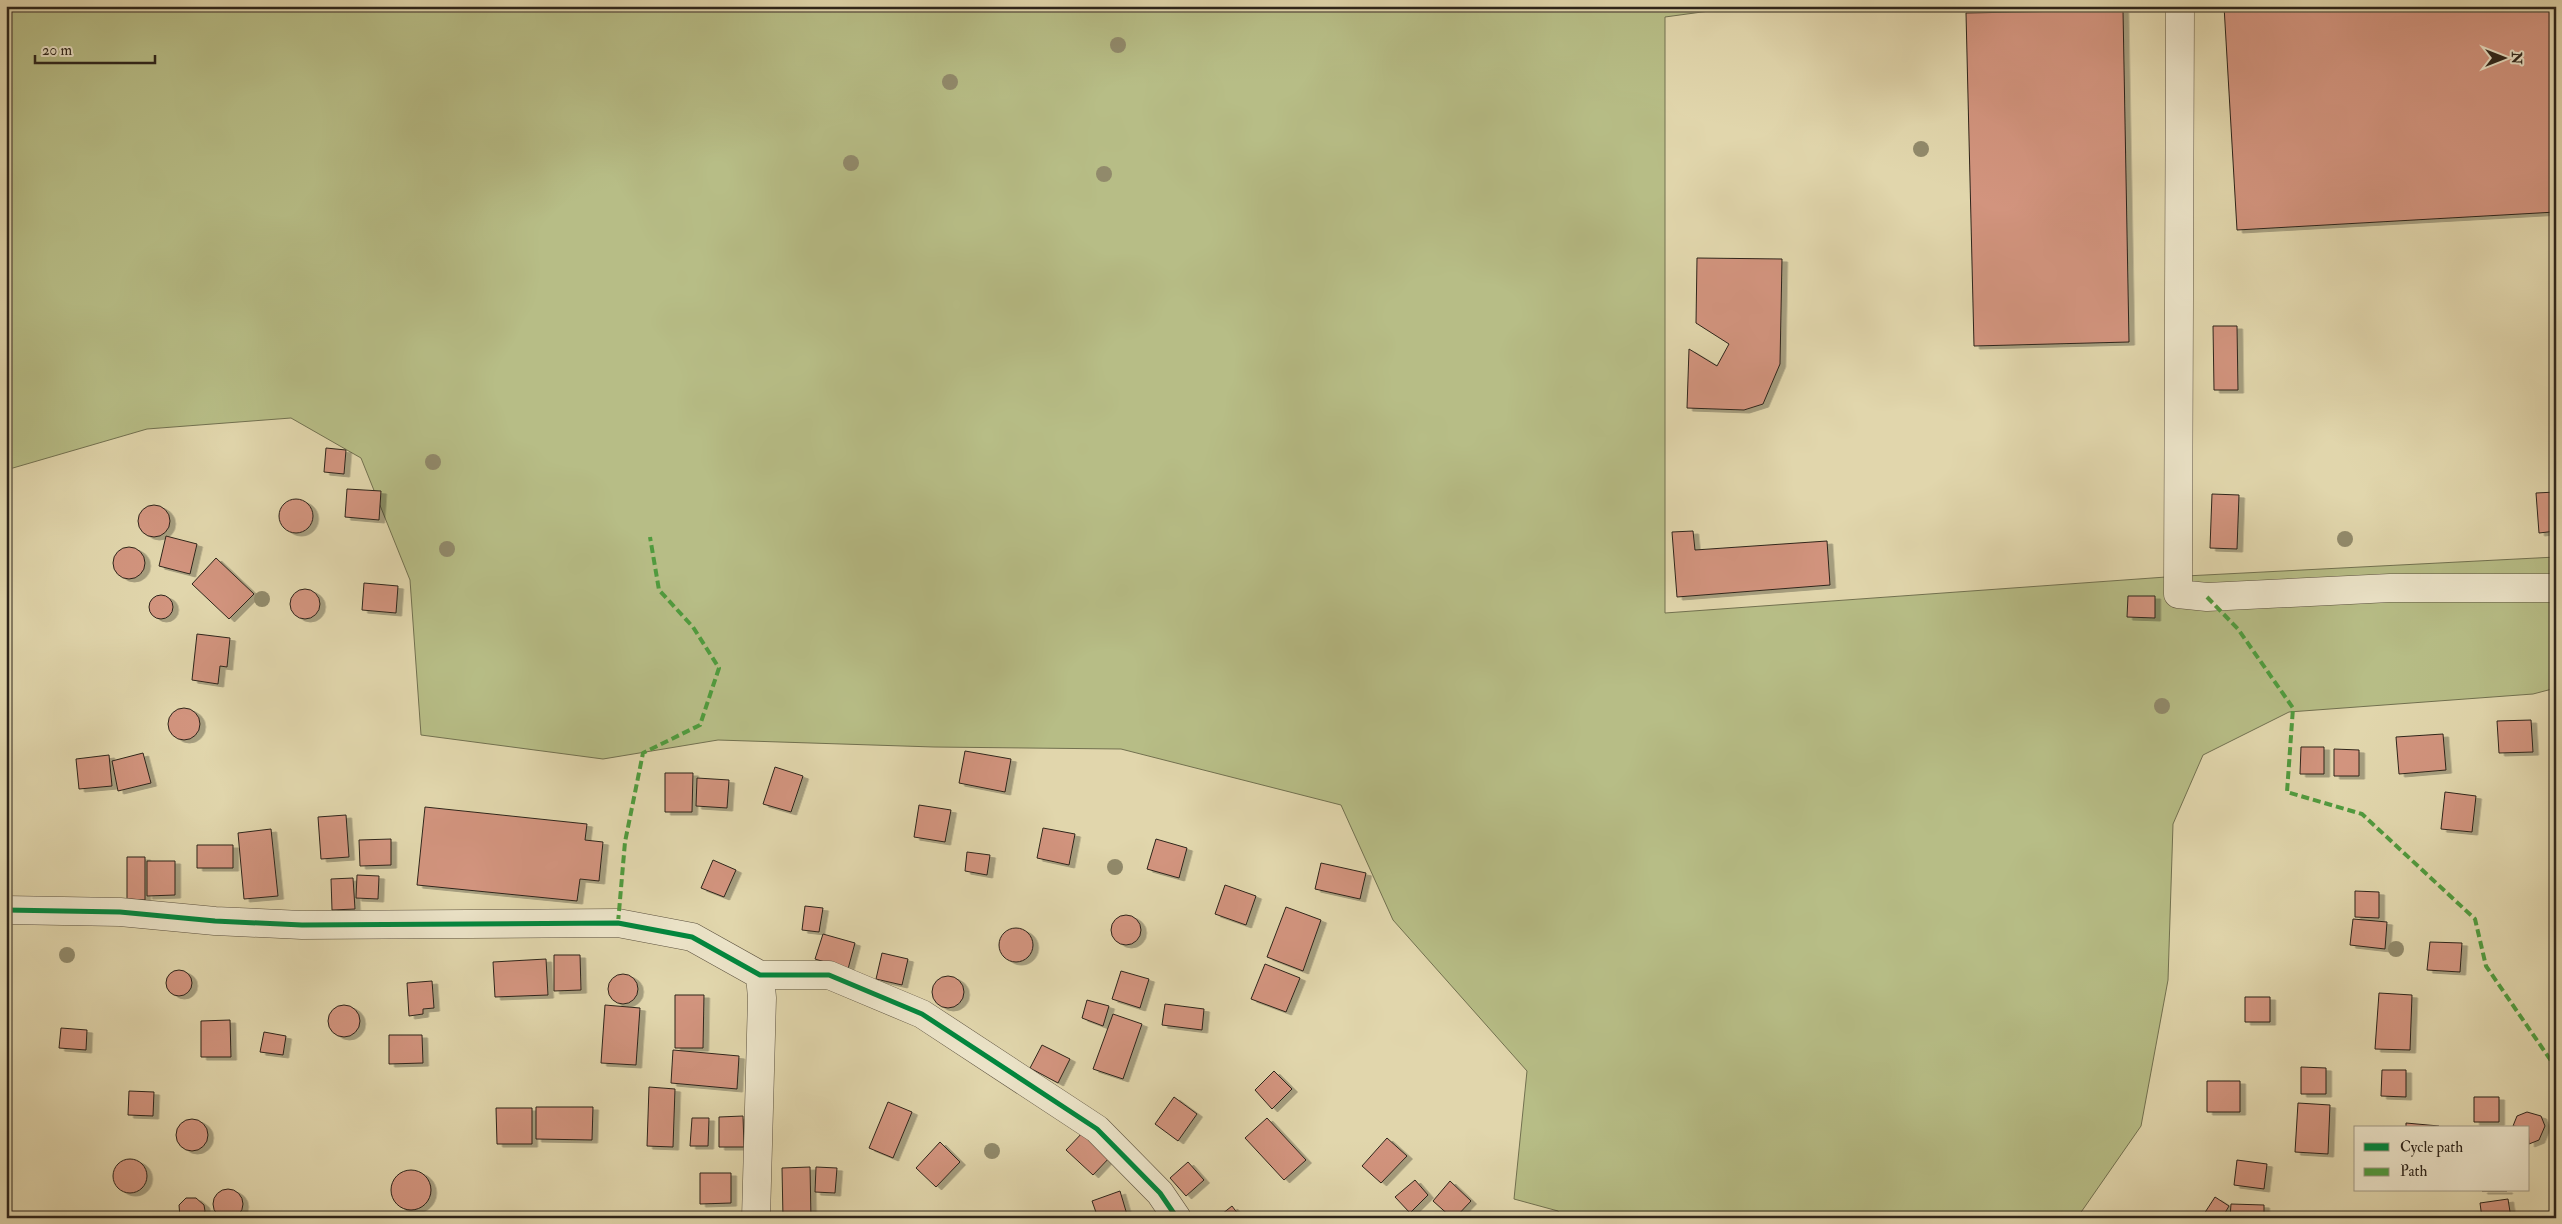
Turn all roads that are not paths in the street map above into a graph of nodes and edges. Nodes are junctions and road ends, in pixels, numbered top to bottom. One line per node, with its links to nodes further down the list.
1 (2180, 6): 2 (street)
2 (2556, 588)
3 (6, 910): 4 (street)
4 (760, 975): 5 (street); 6 (street)
5 (756, 1218)
6 (1177, 1218)

